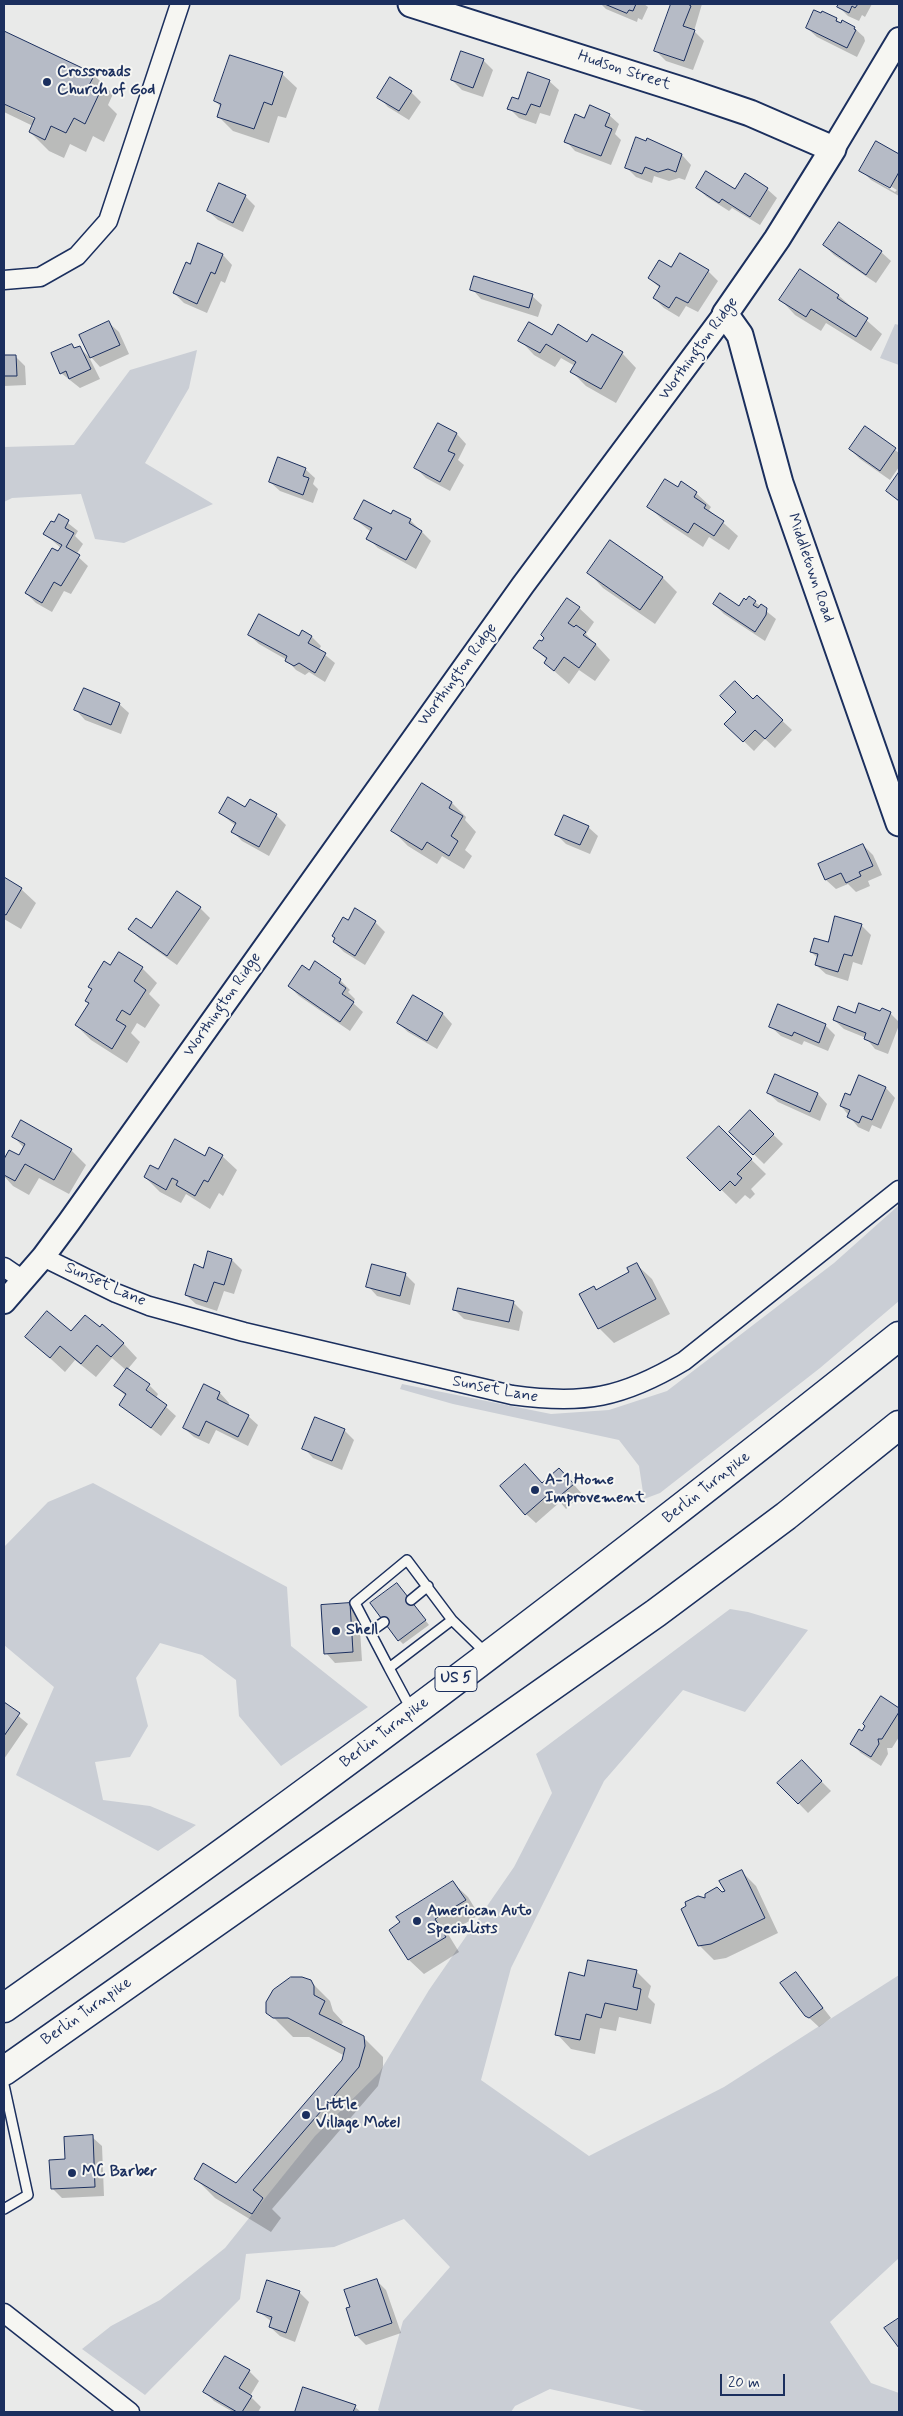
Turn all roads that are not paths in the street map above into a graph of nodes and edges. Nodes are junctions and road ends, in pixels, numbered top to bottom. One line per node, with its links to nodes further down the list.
1 (180, 4): 5 (street)
2 (411, 4): 4 (main road, Hudson Street)
3 (899, 39): 4 (street, Worthington Ridge)
4 (834, 149): 6 (main road, Worthington Ridge)
5 (4, 280)
6 (725, 314): 7 (main road, Middletown Road); 9 (street, Worthington Ridge)
7 (899, 823)
8 (899, 1190): 9 (street, Sunset Lane)
9 (44, 1257): 11 (street, Worthington Ridge)
10 (4, 1267): 11 (street)
11 (23, 1280): 12 (street, Worthington Ridge)
12 (4, 1302)
13 (899, 1336): 20 (highway, Berlin Turnpike / US 5)
14 (899, 1425): 24 (highway, Berlin Turnpike)
15 (428, 1586): 16 (lane); 17 (lane); 19 (lane)
16 (411, 1600)
17 (452, 1620): 20 (lane); 21 (lane)
18 (384, 1622): 19 (lane)
19 (370, 1632): 21 (lane)
20 (488, 1655): 22 (highway, Berlin Turnpike / US 5)
21 (389, 1668): 22 (lane)
22 (412, 1712): 23 (highway, Berlin Turnpike / US 5)
23 (4, 2008)
24 (4, 2071)
25 (4, 2085): 26 (lane)
26 (4, 2209)
27 (4, 2313): 28 (street)
28 (130, 2412)

